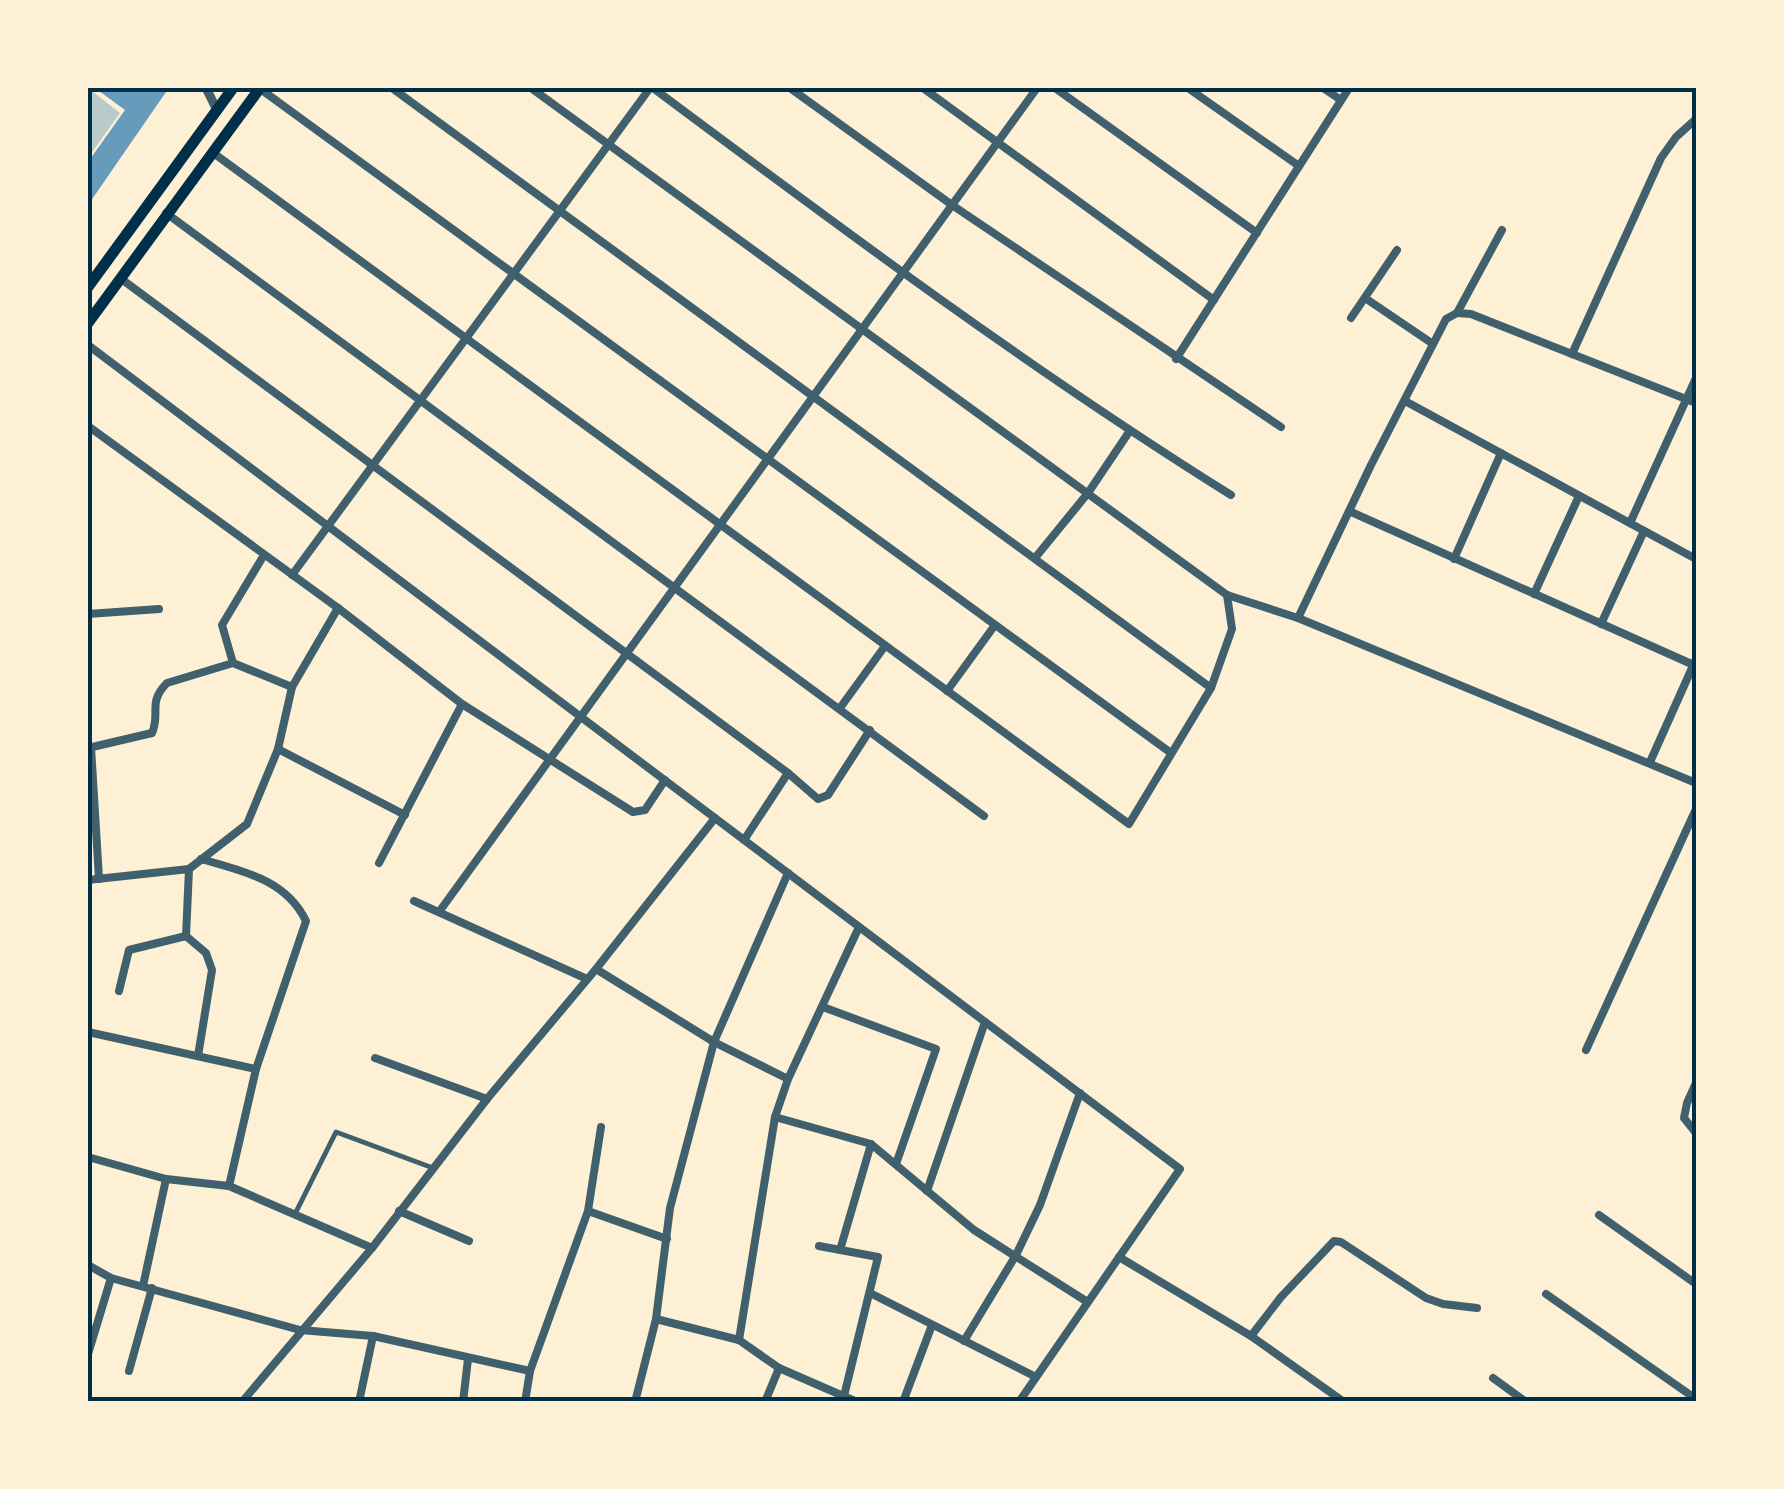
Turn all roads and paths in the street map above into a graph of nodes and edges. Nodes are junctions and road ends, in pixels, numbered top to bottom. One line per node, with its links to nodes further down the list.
1 (206, 88): 15 (street)
2 (233, 88): 15 (main road)
3 (260, 88): 19 (main road); 27 (street)
4 (392, 88): 22 (street)
5 (531, 88): 18 (street)
6 (652, 88): 18 (street); 28 (street)
7 (790, 88): 21 (street)
8 (924, 88): 17 (street)
9 (1038, 88): 17 (street)
10 (1054, 88): 25 (street)
11 (1188, 88): 20 (street)
12 (1324, 88): 14 (street)
13 (1349, 88): 14 (street)
14 (1341, 100): 20 (street)
15 (216, 110): 30 (main road)
16 (1696, 118): 40 (street)
17 (998, 143): 21 (street); 32 (street)
18 (608, 144): 22 (street); 36 (street)
19 (212, 152): 23 (main road); 37 (street)
20 (1299, 166): 25 (street)
21 (952, 206): 28 (street); 41 (street)
22 (560, 210): 27 (street); 43 (street)
23 (166, 213): 29 (main road); 44 (street)
24 (1502, 230): 33 (street)
25 (1256, 233): 32 (street)
26 (1397, 250): 31 (street)
27 (514, 273): 37 (street); 51 (street)
28 (902, 274): 36 (street); 49 (street)
29 (120, 278): 35 (main road); 52 (street)
30 (88, 287)
31 (1365, 298): 34 (street); 38 (street)
32 (1214, 300): 41 (street)
33 (1457, 313): 38 (street); 40 (street)
34 (1351, 318)
35 (88, 323)
36 (862, 329): 43 (street); 53 (street)
37 (466, 338): 44 (street); 58 (street)
38 (1433, 344): 45 (street)
39 (88, 345): 59 (street)
40 (1572, 354): 46 (street)
41 (1176, 359): 48 (street)
42 (1696, 378): 46 (street)
43 (814, 396): 51 (street); 62 (street)
44 (420, 400): 52 (street); 66 (street)
45 (1404, 401): 50 (street); 56 (street)
46 (1692, 401): 57 (street)
47 (88, 426): 61 (street)
48 (1281, 427)
49 (1129, 432): 53 (street); 54 (street)
50 (1501, 453): 55 (street); 63 (street)
51 (768, 459): 58 (street); 74 (street)
52 (372, 465): 59 (street); 76 (street)
53 (1088, 493): 62 (street); 68 (street)
54 (1231, 496)
55 (1579, 496): 57 (street); 67 (street)
56 (1349, 511): 63 (street); 72 (street)
57 (1630, 524): 60 (street)
58 (720, 525): 66 (street); 75 (street)
59 (328, 526): 65 (street); 84 (street)
60 (1644, 532): 64 (street); 73 (street)
61 (264, 554): 65 (street); 78 (street)
62 (1035, 558): 80 (street)
63 (1454, 558): 67 (street)
64 (1696, 560)
65 (292, 575): 69 (street)
66 (675, 587): 76 (street); 83 (street)
67 (1534, 594): 73 (street)
68 (1227, 595): 72 (street); 80 (street)
69 (338, 608): 79 (street); 82 (street)
70 (159, 609): 71 (street)
71 (88, 614)
72 (1298, 618): 90 (street)
73 (1601, 624): 77 (street)
74 (995, 625): 81 (street); 88 (street)
75 (885, 646): 81 (street); 83 (street)
76 (626, 654): 84 (street); 91 (street)
77 (1695, 663): 90 (street)
78 (232, 664): 79 (street); 86 (street)
79 (292, 687): 87 (street)
80 (1211, 688): 88 (street)
81 (947, 691): 88 (street)
82 (462, 704): 89 (street); 95 (street)
83 (840, 708): 85 (street)
84 (581, 717): 89 (street); 92 (street)
85 (870, 730): 91 (street); 96 (street)
86 (89, 748): 103 (street)
87 (278, 749): 95 (street); 99 (street)
88 (1171, 754)
89 (548, 761): 92 (street); 106 (street)
90 (1650, 762): 93 (street)
91 (788, 774): 98 (street)
92 (664, 780): 97 (street)
93 (1696, 783)
94 (1696, 809): 116 (street)
95 (405, 815): 100 (street)
96 (984, 816)
97 (715, 818): 98 (street); 109 (street)
98 (744, 840): 102 (street)
99 (201, 859): 101 (street); 119 (street)
100 (379, 863)
101 (189, 868): 103 (street); 108 (street)
102 (788, 873): 107 (street); 115 (street)
103 (99, 878): 104 (street)
104 (88, 880)
105 (414, 901): 106 (street)
106 (439, 912): 110 (street)
107 (859, 927): 112 (street); 113 (street)
108 (186, 936): 111 (street); 117 (street)
109 (596, 969): 110 (street); 115 (street)
110 (587, 979): 123 (street)
111 (119, 991)
112 (823, 1006): 120 (street); 129 (street)
113 (986, 1022): 122 (street); 133 (street)
114 (88, 1032): 117 (street)
115 (714, 1042): 120 (street); 138 (street)
116 (1586, 1050)
117 (198, 1056): 119 (street)
118 (375, 1058): 123 (street)
119 (256, 1069): 132 (street)
120 (788, 1079): 124 (street)
121 (1696, 1083): 126 (street)
122 (1080, 1094): 143 (street); 144 (street)
123 (487, 1099): 130 (street)
124 (776, 1117): 127 (street); 158 (street)
125 (602, 1127): 135 (street)
126 (1696, 1132)
127 (872, 1144): 129 (street); 142 (street)
128 (88, 1157): 131 (street)
129 (896, 1164): 133 (street)
130 (433, 1168): 134 (street); 136 (street)
131 (166, 1179): 132 (street); 148 (street)
132 (229, 1186): 136 (street)
133 (927, 1191): 143 (street)
134 (399, 1211): 139 (street); 141 (street)
135 (588, 1211): 138 (street); 164 (street)
136 (295, 1214): 141 (street)
137 (1598, 1215): 147 (street)
138 (666, 1238): 153 (street)
139 (468, 1241)
140 (819, 1246): 142 (street)
141 (372, 1248): 155 (street)
142 (840, 1250): 149 (street)
143 (1016, 1255): 151 (street); 159 (street)
144 (1119, 1256): 151 (street); 157 (street)
145 (88, 1265): 146 (street)
146 (111, 1278): 148 (street); 160 (street)
147 (1696, 1284)
148 (148, 1287): 155 (street); 163 (street)
149 (870, 1293): 154 (street); 167 (street)
150 (1546, 1294): 168 (street)
151 (1086, 1301): 165 (street)
152 (1477, 1308): 157 (street)
153 (656, 1319): 158 (street); 174 (street)
154 (932, 1325): 159 (street); 176 (street)
155 (300, 1330): 156 (street); 170 (street)
156 (373, 1336): 161 (street); 171 (street)
157 (1251, 1336): 178 (street)
158 (739, 1340): 162 (street)
159 (964, 1342): 165 (street)
160 (88, 1354)
161 (468, 1359): 164 (street); 172 (street)
162 (779, 1368): 167 (street); 175 (street)
163 (129, 1371)
164 (530, 1371): 173 (street)
165 (1036, 1377): 177 (street)
166 (1493, 1378): 179 (street)
167 (844, 1396): 169 (street)
168 (1696, 1399)
169 (855, 1401)
170 (242, 1402)
171 (359, 1402)
172 (462, 1402)
173 (525, 1402)
174 (635, 1402)
175 (765, 1402)
176 (903, 1402)
177 (1019, 1402)
178 (1344, 1402)
179 (1526, 1402)

